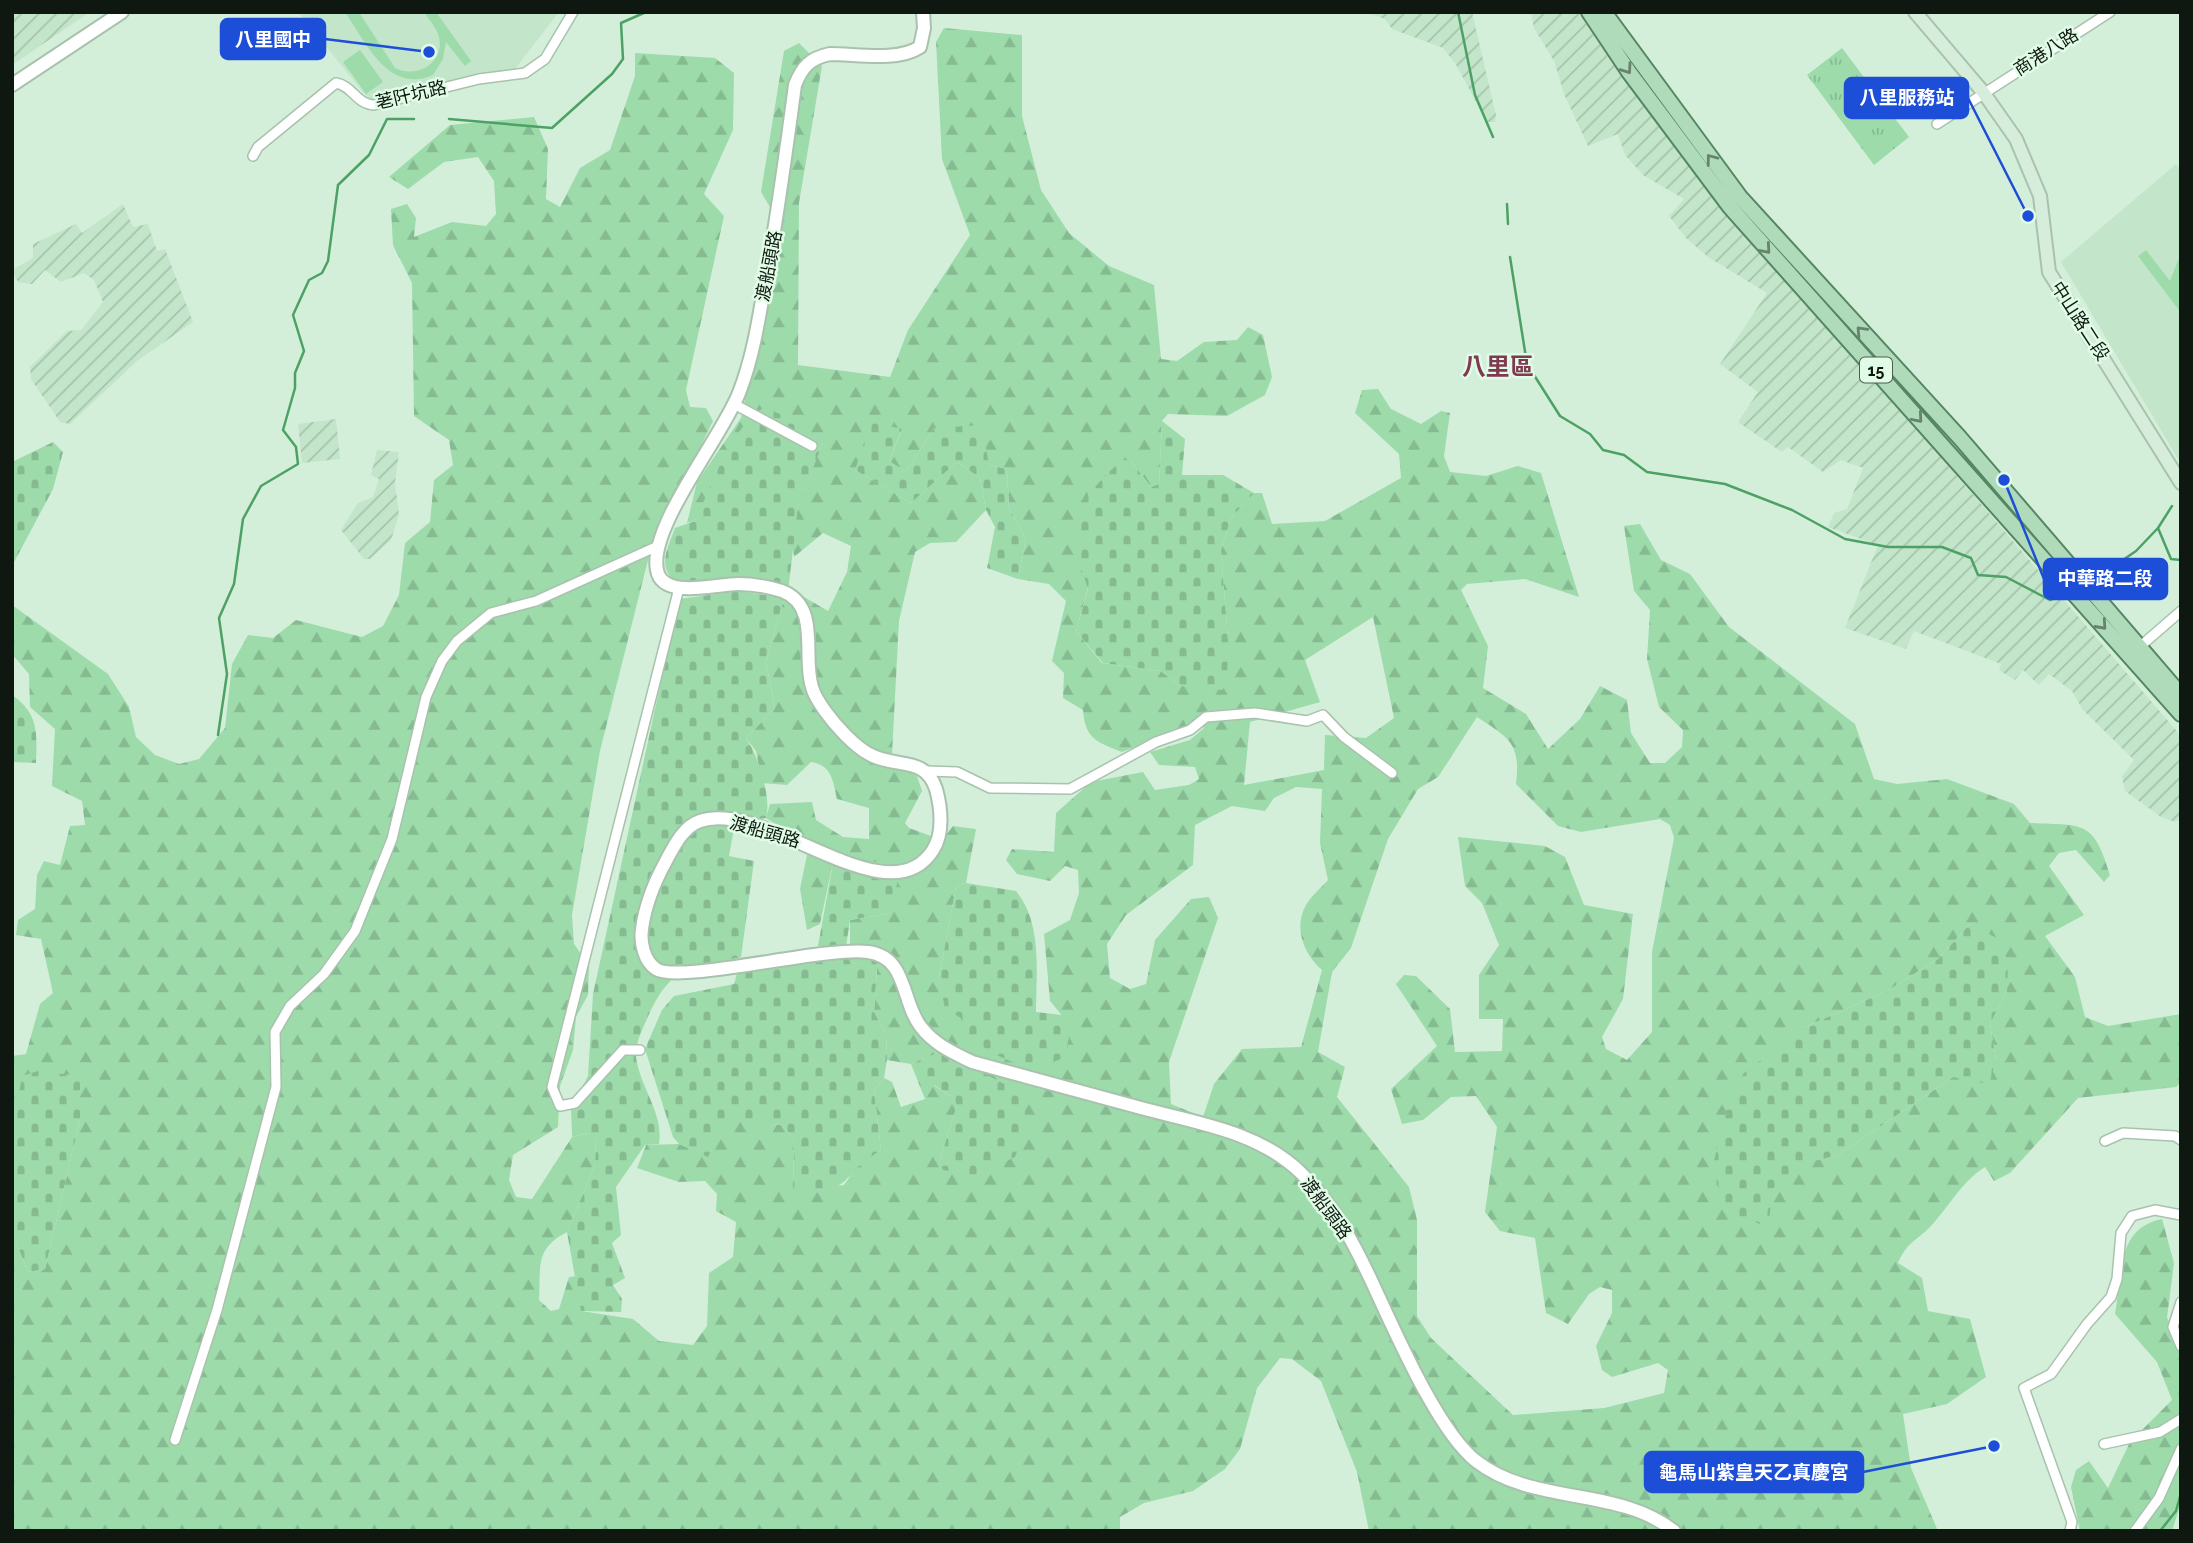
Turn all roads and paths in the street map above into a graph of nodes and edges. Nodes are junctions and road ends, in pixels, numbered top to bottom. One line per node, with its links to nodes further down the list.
1 (122, 12): 8 (street)
2 (573, 12): 11 (street, 荖阡坑路)
3 (923, 12): 12 (street, 渡船頭路)
4 (1589, 12): 18 (main road, 15, one-way to 18)
5 (1604, 12): 18 (main road, 15, one-way to 5)
6 (1915, 12): 9 (main road, 中山路二段)
7 (2110, 12): 9 (street, 商港八路)
8 (12, 85)
9 (1983, 92): 10 (street, 商港八路); 14 (main road, 中山路二段)
10 (1937, 124)
11 (253, 156)
12 (734, 404): 13 (street); 15 (street, 渡船頭路)
13 (812, 446)
14 (2181, 483)
15 (660, 545): 16 (street, 渡船頭路); 30 (street)
16 (679, 588): 21 (street); 23 (street)
17 (2181, 611): 18 (street)
18 (2134, 651): 19 (main road, 15); 20 (main road, 15)
19 (2181, 695)
20 (2181, 714)
21 (927, 771): 22 (street); 33 (street, 渡船頭路)
22 (1392, 773)
23 (640, 1050)
24 (2181, 1140): 25 (street)
25 (2105, 1141)
26 (2181, 1215): 34 (street)
27 (2181, 1302): 28 (street)
28 (2181, 1346)
29 (2181, 1419): 31 (street)
30 (175, 1440)
31 (2104, 1444)
32 (2181, 1449): 35 (street)
33 (1674, 1531)
34 (2070, 1531)
35 (2135, 1531)

